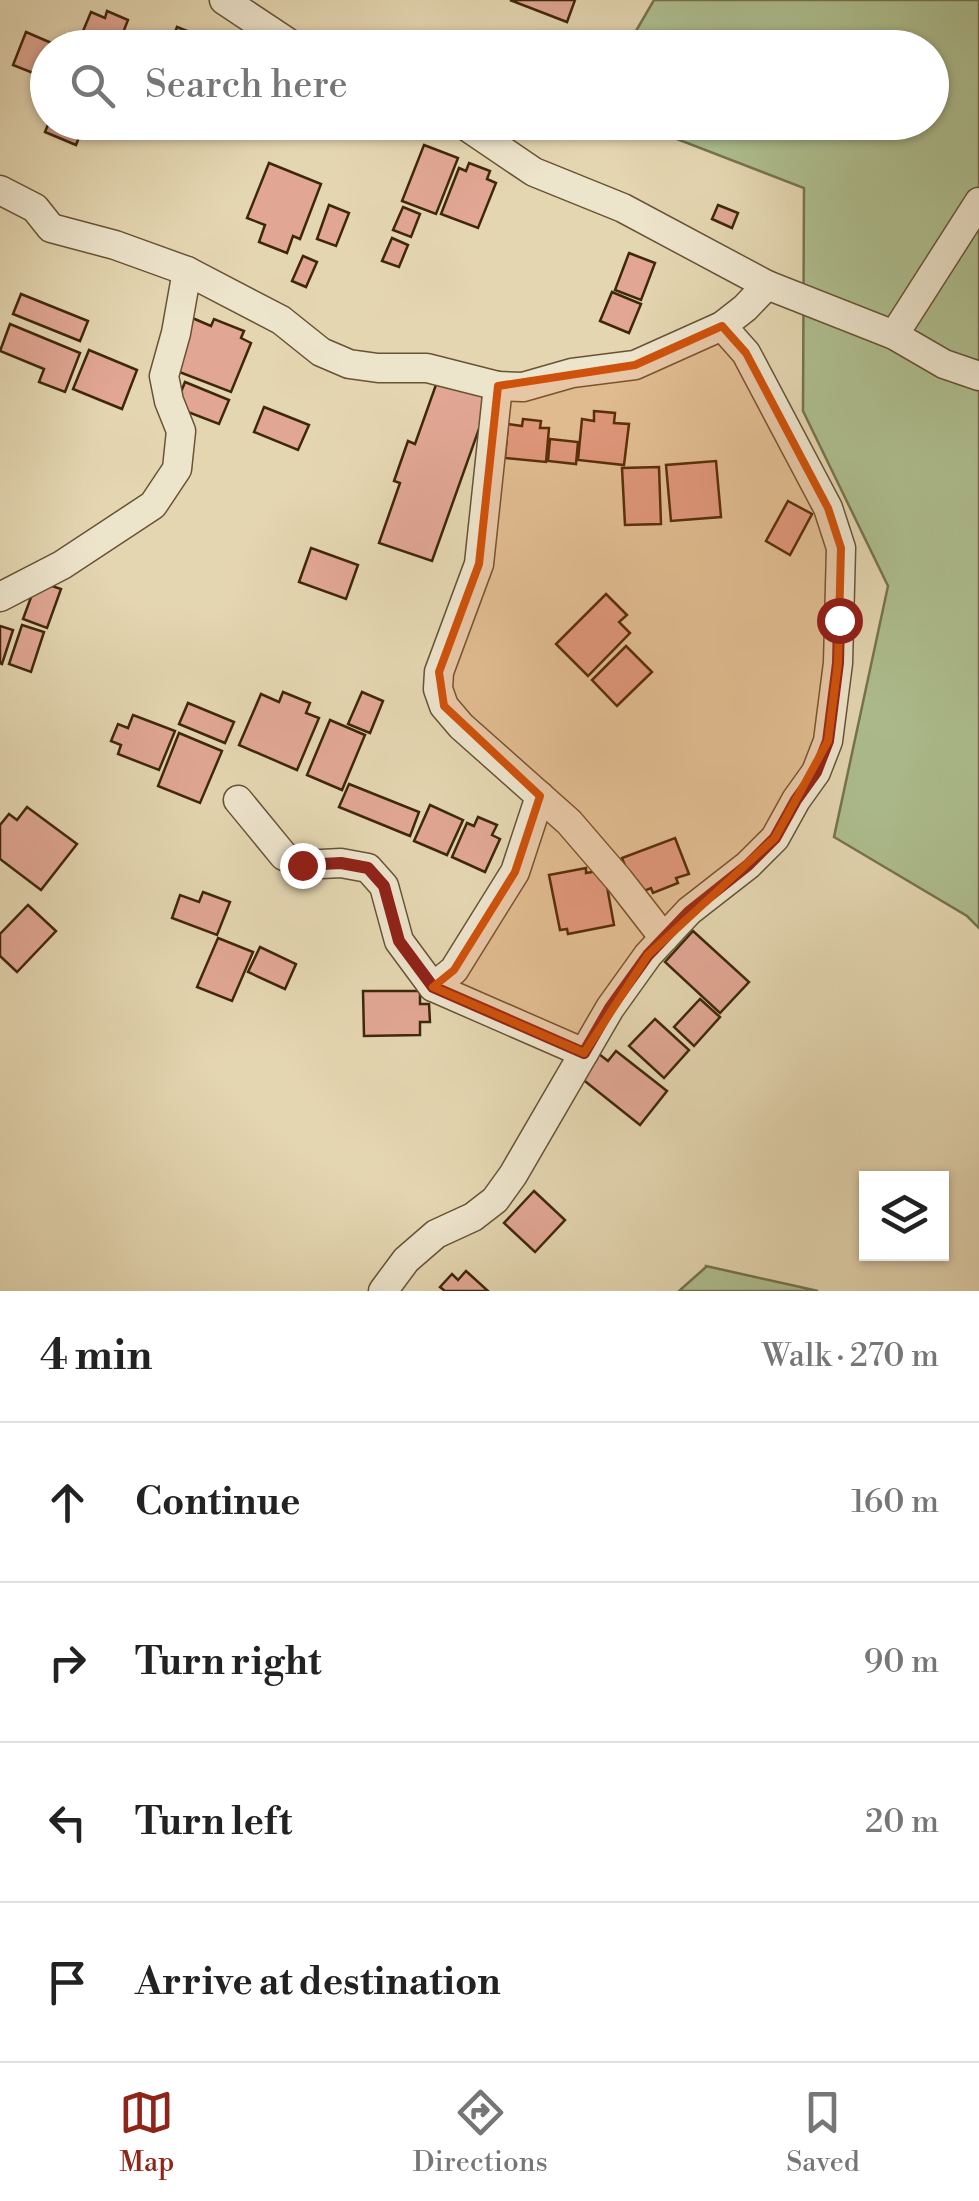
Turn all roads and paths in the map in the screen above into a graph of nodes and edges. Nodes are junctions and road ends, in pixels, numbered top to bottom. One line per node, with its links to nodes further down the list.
1 (224, 0): 2 (street)
2 (269, 30)
3 (487, 140): 7 (street)
4 (0, 190): 6 (street)
5 (979, 202): 9 (street)
6 (187, 271): 11 (street); 12 (street)
7 (766, 286): 8 (street); 9 (street)
8 (722, 326): 11 (street); 15 (street)
9 (894, 335): 10 (street)
10 (979, 376)
11 (498, 386): 13 (street)
12 (0, 597)
13 (540, 796): 15 (street); 16 (street)
14 (238, 800): 16 (street)
15 (664, 938): 17 (street)
16 (433, 987): 17 (street)
17 (584, 1053): 18 (street)
18 (383, 1291)

